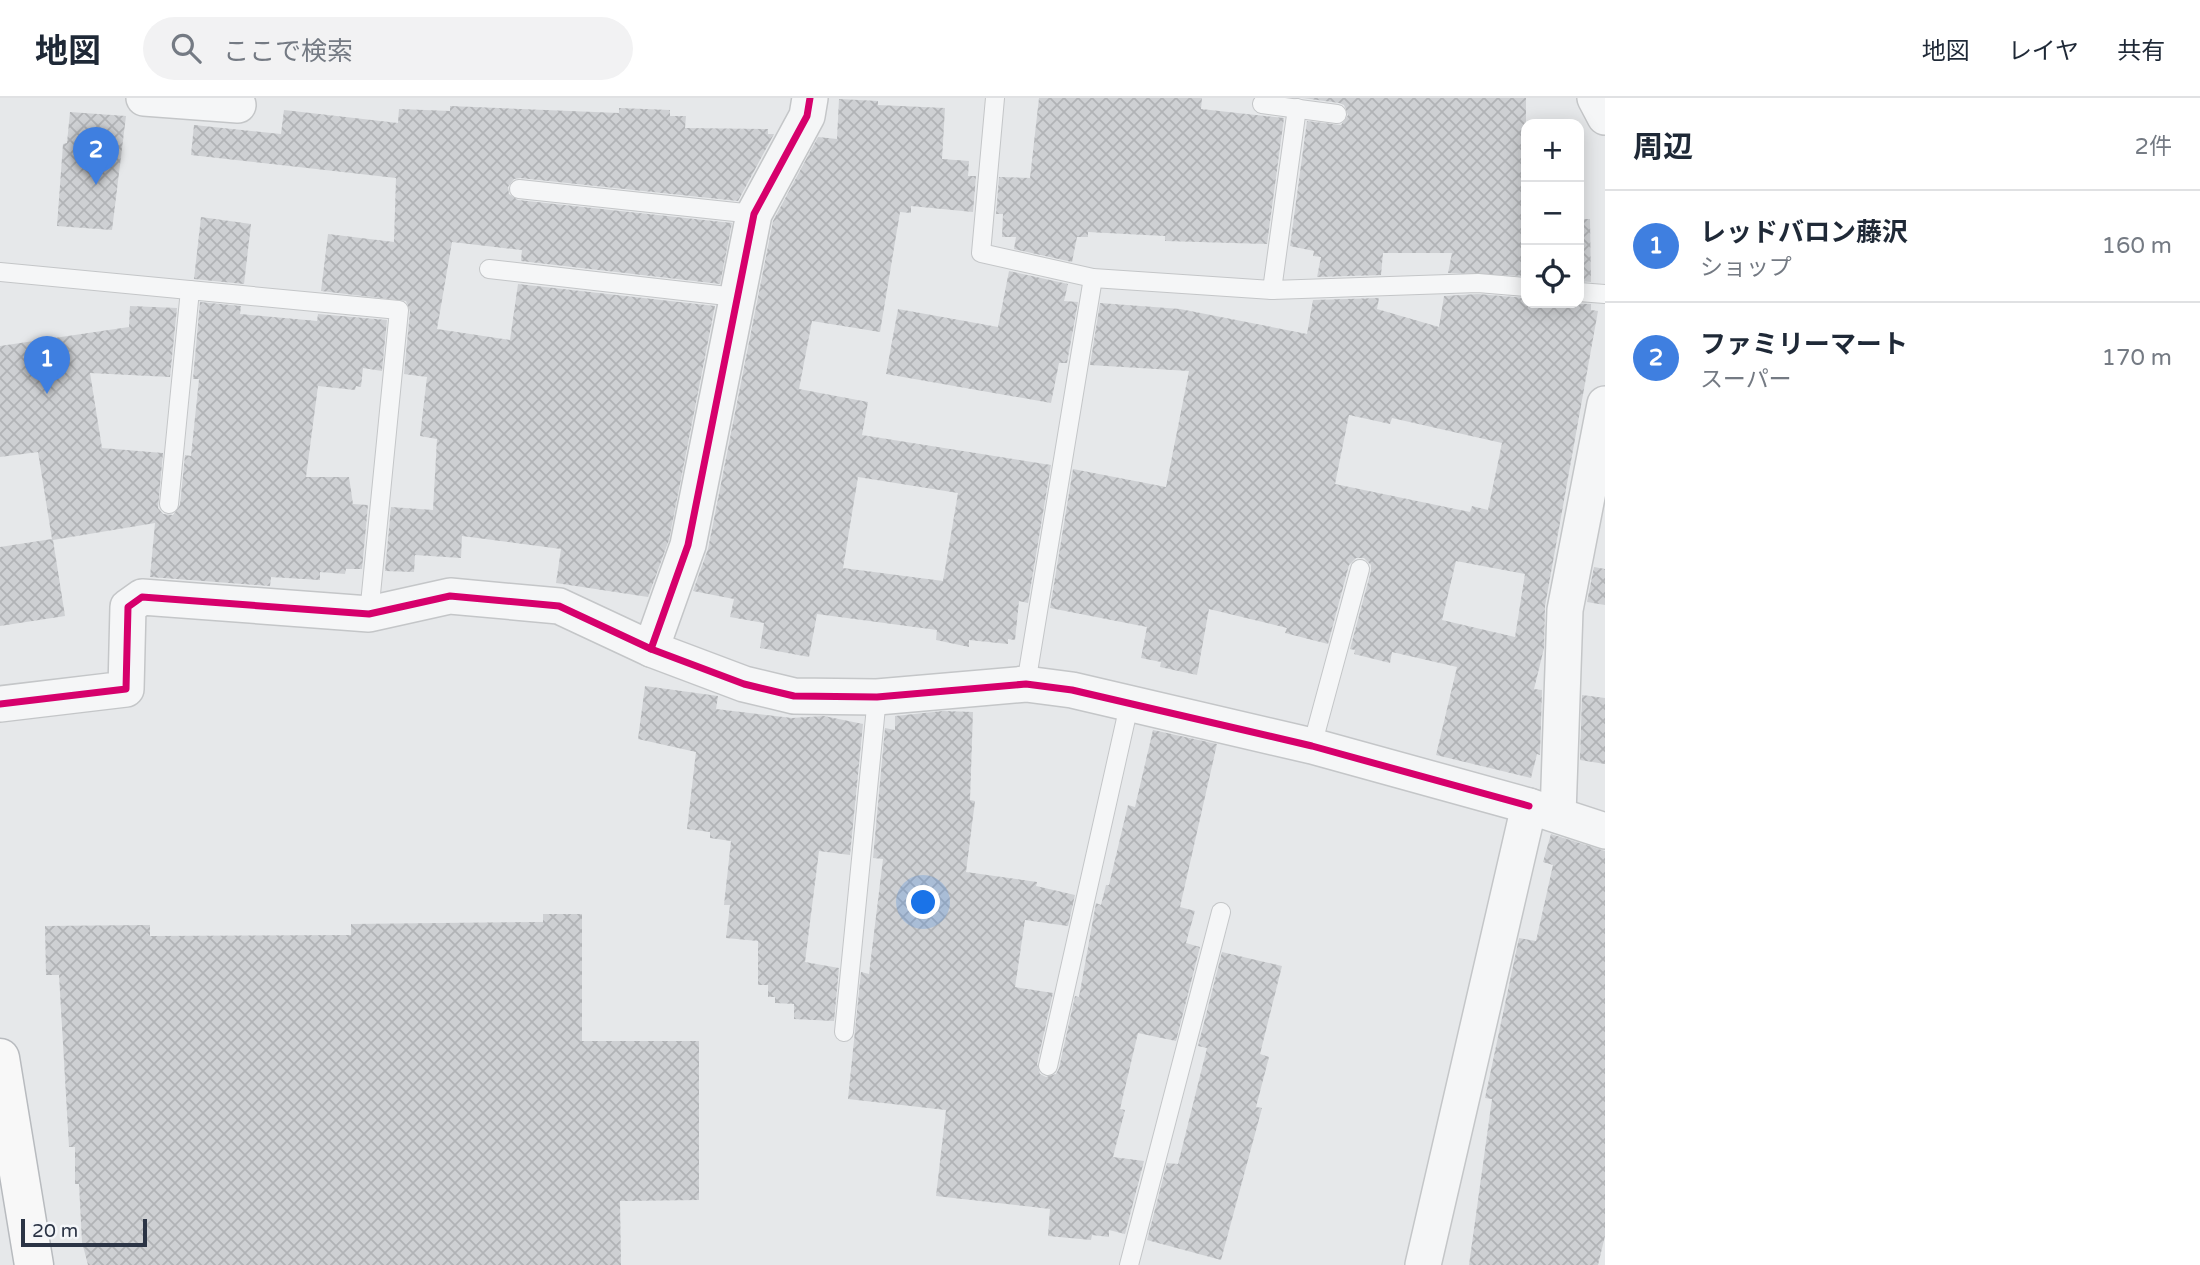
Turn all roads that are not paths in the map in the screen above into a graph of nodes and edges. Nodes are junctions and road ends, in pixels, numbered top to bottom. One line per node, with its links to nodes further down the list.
1 (144, 98): 6 (street)
2 (810, 98): 11 (street)
3 (995, 98): 14 (lane)
4 (1595, 98): 9 (street)
5 (1262, 104): 7 (lane)
6 (237, 105)
7 (1297, 108): 8 (lane); 17 (lane)
8 (1337, 114)
9 (1605, 117)
10 (519, 189): 11 (lane)
11 (754, 214): 20 (street)
12 (489, 269): 20 (lane)
13 (0, 271): 16 (lane)
14 (1093, 278): 17 (lane); 26 (lane)
15 (1521, 287): 17 (lane)
16 (190, 290): 22 (lane); 24 (lane)
17 (1272, 290)
18 (1584, 292): 19 (lane)
19 (1605, 294)
20 (736, 297): 25 (street)
21 (1605, 404): 31 (street)
22 (169, 504)
23 (1360, 569): 30 (lane)
24 (369, 614): 25 (street); 29 (street)
25 (651, 649): 27 (street)
26 (1026, 684): 27 (street); 28 (street)
27 (877, 697): 34 (lane)
28 (1130, 701): 30 (street); 36 (lane)
29 (0, 704)
30 (1312, 746): 31 (street)
31 (1544, 811): 32 (street); 40 (street)
32 (1605, 831)
33 (1221, 912): 39 (lane)
34 (844, 1032)
35 (0, 1058): 37 (highway)
36 (1048, 1066)
37 (8, 1154): 38 (highway)
38 (34, 1265)
39 (1129, 1265)
40 (1423, 1265)

